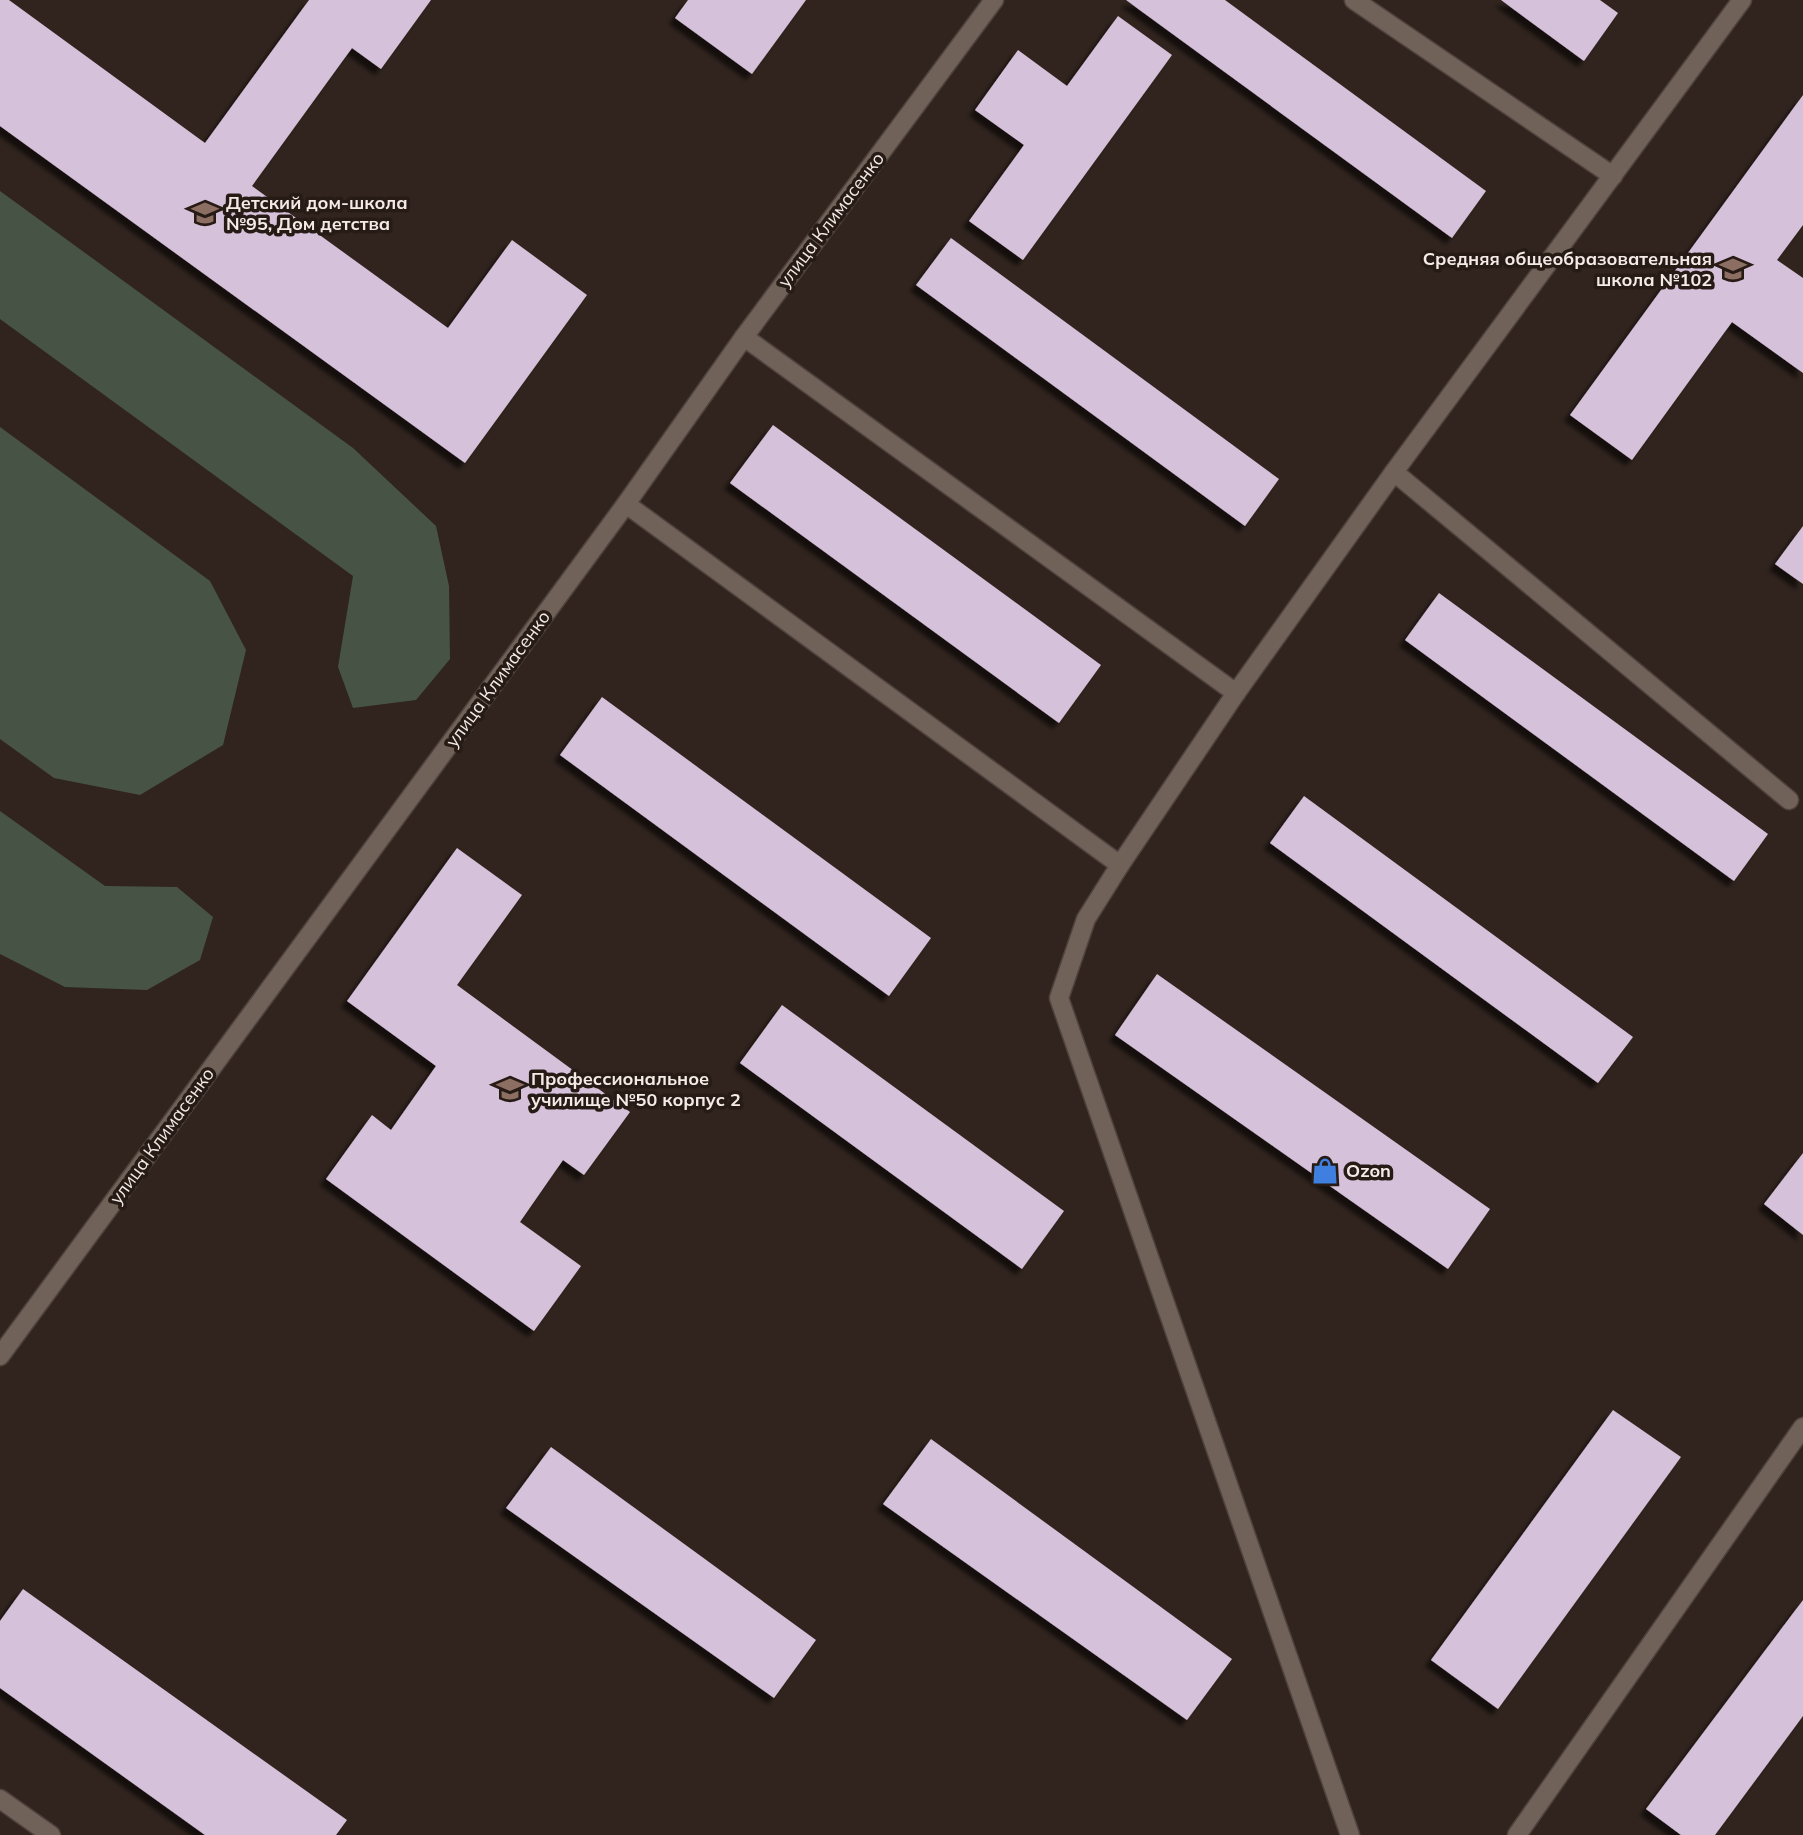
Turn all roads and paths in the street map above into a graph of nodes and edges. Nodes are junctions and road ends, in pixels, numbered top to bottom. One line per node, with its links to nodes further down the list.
1 (994, 0): 5 (street, улица Климасенко)
2 (1354, 0): 4 (street)
3 (1742, 0): 4 (street)
4 (1613, 176): 6 (street)
5 (744, 337): 7 (street, улица Климасенко); 8 (street)
6 (1394, 472): 8 (street); 9 (street)
7 (626, 505): 10 (street); 11 (street, улица Климасенко)
8 (1236, 693): 10 (street)
9 (1789, 800)
10 (1120, 865): 15 (street)
11 (0, 1356)
12 (1803, 1427): 16 (street)
13 (0, 1799): 14 (street)
14 (51, 1835)
15 (1350, 1835)
16 (1517, 1835)

